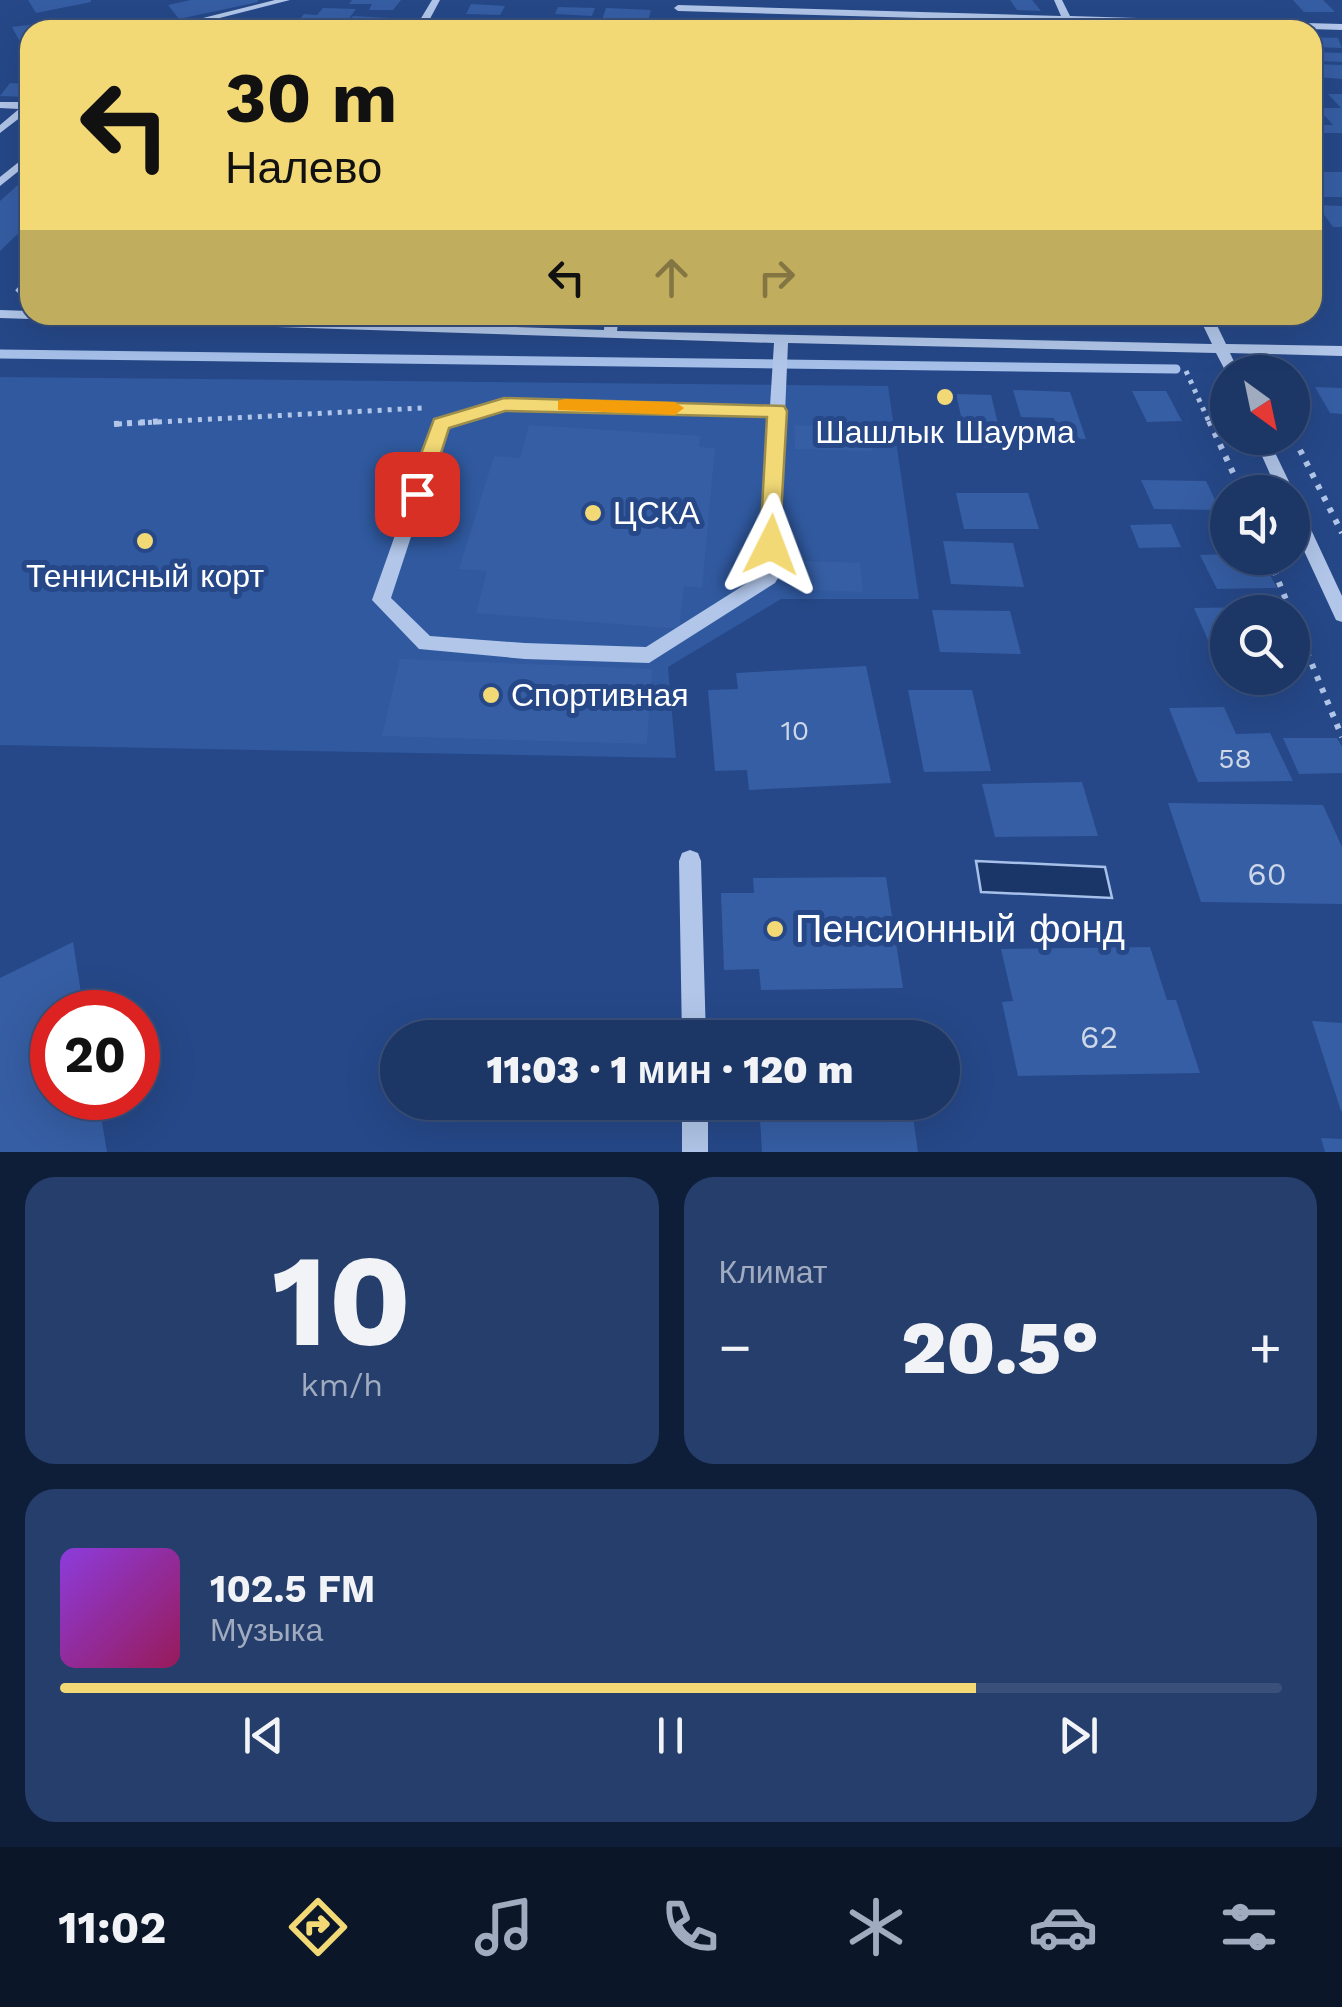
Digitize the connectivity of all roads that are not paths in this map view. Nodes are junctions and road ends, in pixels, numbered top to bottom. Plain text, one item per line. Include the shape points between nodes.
1 (286, 0) edge
2 (678, 7) edge
3 (201, 20) edge
4 (946, 20) edge
5 (20, 113) edge
6 (0, 130) edge
7 (20, 165) edge
8 (0, 183) edge
9 (378, 325) edge
10 (611, 325) edge
11 (1210, 325) edge
12 (610, 336) junction
13 (781, 340) junction
14 (1222, 351) junction
15 (1342, 352) edge
16 (1224, 355) edge
17 (777, 411) junction
18 (1310, 545) edge
19 (1342, 615) edge
20 (690, 861) dead end
21 (694, 1020) edge
22 (695, 1120) edge
23 (696, 1152) edge

1 - 3 street
2 - 4 street
5 - 6 street
7 - 8 street
9 - 12 street
10 - 12 street
11 - 14 street
12 - 13 street
13 - 14 street
13 - 17 street
14 - 15 street
14 - 16 street
17 - 17 street via 769,578 649,655 426,643 382,600 441,424 504,404
18 - 19 street
20 - 21 street
22 - 23 street

